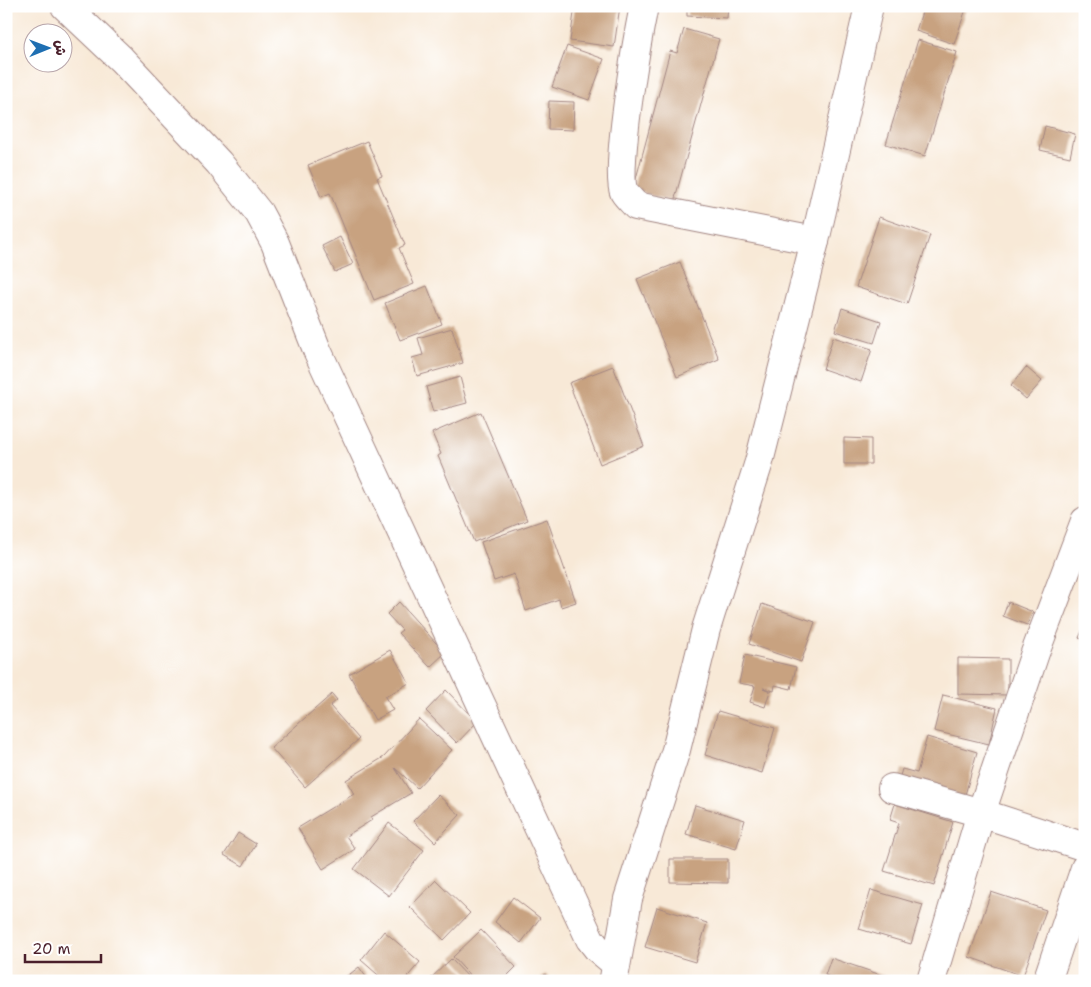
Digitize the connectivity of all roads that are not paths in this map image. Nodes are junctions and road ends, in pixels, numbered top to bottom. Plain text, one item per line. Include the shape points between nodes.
1 (65, 6) edge
2 (644, 6) edge
3 (869, 6) edge
4 (815, 241) junction
5 (1085, 521) edge
6 (892, 788) dead end
7 (981, 813) junction
8 (1085, 847) edge
9 (1085, 868) edge
10 (615, 972) edge
11 (931, 981) edge
12 (1047, 981) edge

1 - 10 street via 219,163 259,213 275,243 329,377 590,939
2 - 4 street via 624,136 624,191 636,206
3 - 4 street
4 - 10 street via 758,462 706,629 676,750 628,899
5 - 7 street via 1035,653
6 - 7 street
7 - 8 street
7 - 11 street
9 - 12 street

